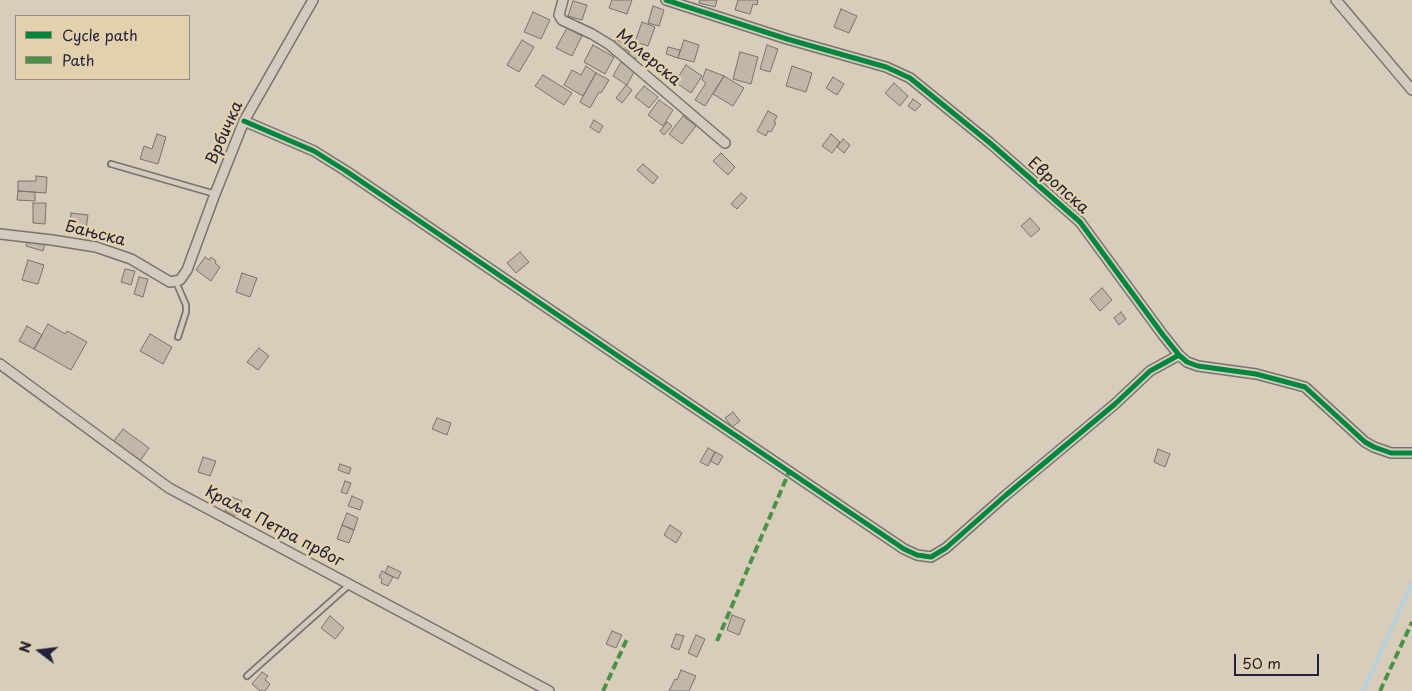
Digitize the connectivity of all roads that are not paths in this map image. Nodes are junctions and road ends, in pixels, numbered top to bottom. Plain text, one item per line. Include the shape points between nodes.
1 (313, 0) edge
2 (563, 0) edge
3 (666, 0) edge
4 (1336, 0) edge
5 (1412, 90) edge
6 (244, 121) junction
7 (725, 142) dead end
8 (111, 164) dead end
9 (215, 194) junction
10 (0, 234) edge
11 (176, 282) junction
12 (178, 337) dead end
13 (1179, 355) junction
14 (0, 364) edge
15 (1412, 453) edge
16 (350, 584) junction
17 (247, 676) dead end
18 (549, 691) edge

1 - 6 street, Врбичка
2 - 7 street, Молерска via 559,14 562,20 605,42
3 - 13 street, Европска via 821,50 886,67 910,78 990,142 1080,222
4 - 5 street
6 - 9 street, Врбичка
6 - 13 street via 314,151 346,171 917,555 931,557 946,548 1150,371
8 - 9 lane
9 - 11 street, Врбичка via 186,274
10 - 11 street, Бањска via 114,252 170,282
11 - 12 lane via 186,305
13 - 15 street, Европска via 1198,366 1256,374 1305,387 1374,448 1390,453
14 - 16 street, Краља Петра првог via 169,488
16 - 17 lane
16 - 18 street, Краља Петра првог

